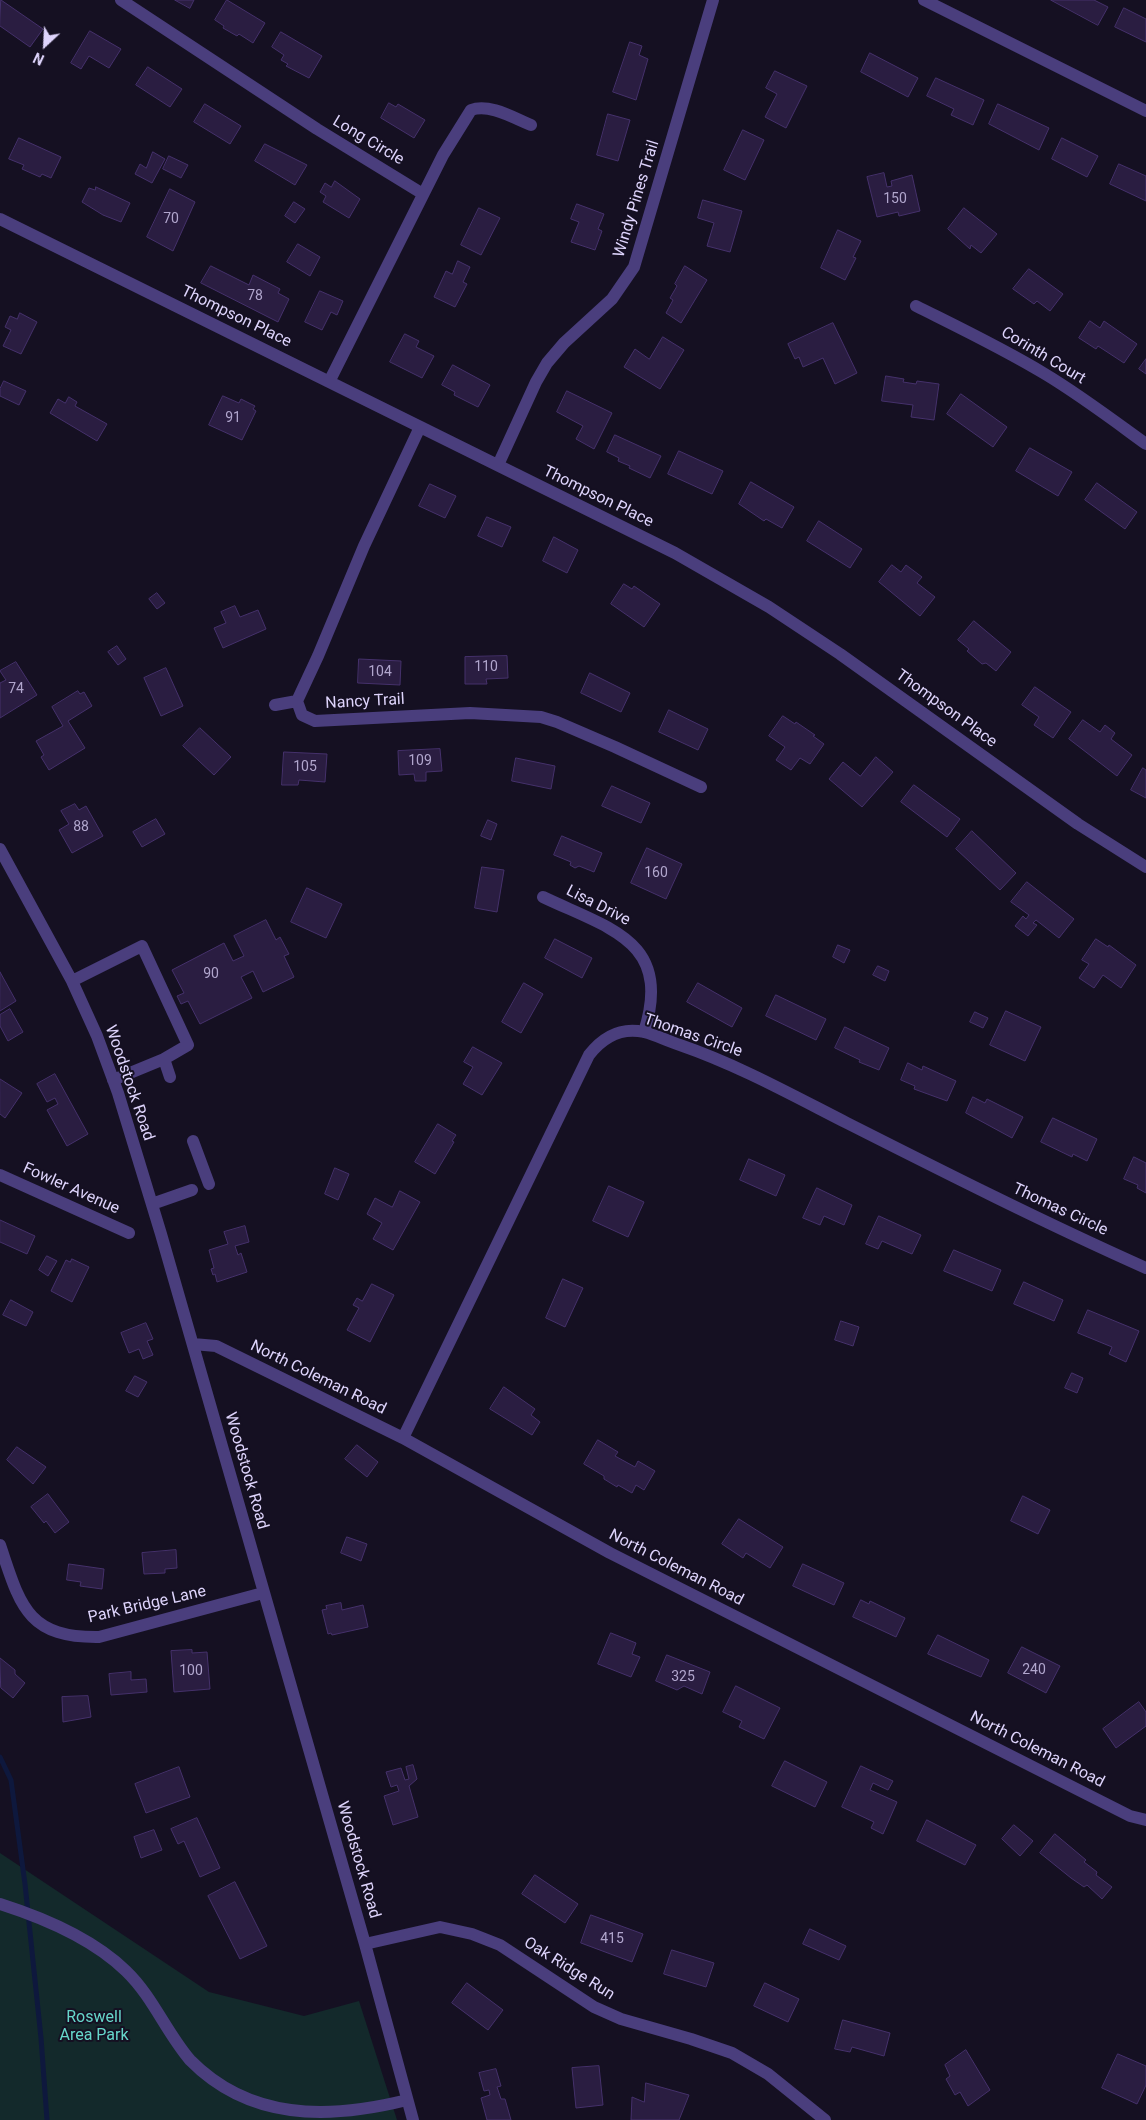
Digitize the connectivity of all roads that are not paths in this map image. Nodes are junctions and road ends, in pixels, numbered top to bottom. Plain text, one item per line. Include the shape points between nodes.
1 (121, 0) edge
2 (713, 0) edge
3 (924, 0) edge
4 (1146, 111) edge
5 (531, 125) dead end
6 (424, 194) junction
7 (0, 219) edge
8 (916, 306) dead end
9 (330, 382) junction
10 (420, 427) junction
11 (1146, 444) edge
12 (498, 465) junction
13 (297, 701) junction
14 (275, 704) dead end
15 (701, 788) dead end
16 (0, 850) edge
17 (1146, 867) edge
18 (543, 897) dead end
19 (72, 981) junction
20 (644, 1032) junction
21 (164, 1058) junction
22 (170, 1076) dead end
23 (113, 1080) junction
24 (193, 1141) dead end
25 (0, 1175) edge
26 (209, 1184) dead end
27 (192, 1190) dead end
28 (152, 1204) junction
29 (129, 1233) dead end
30 (1146, 1268) edge
31 (193, 1344) junction
32 (403, 1438) junction
33 (0, 1545) edge
34 (263, 1593) junction
35 (1146, 1820) edge
36 (0, 1904) edge
37 (365, 1944) junction
38 (406, 2100) junction
39 (413, 2120) edge
40 (825, 2120) edge

1 - 6 street, Long Circle via 317,129
2 - 12 street, Windy Pines Trail via 634,267 612,299 546,364
3 - 4 street
5 - 6 street via 500,112 479,107 471,110
6 - 9 street
7 - 9 street, Thompson Place
8 - 11 street, Corinth Court via 1045,374
9 - 10 street, Thompson Place
10 - 12 street, Thompson Place
10 - 13 street, Nancy Trail
12 - 17 street, Thompson Place via 675,553 770,607 1078,824
13 - 14 street
13 - 15 street, Nancy Trail via 302,715 315,721 470,713 541,717 599,740
16 - 19 street, Woodstock Road
18 - 20 street, Lisa Drive via 615,930 639,951 650,972 653,992
19 - 21 street via 142,946 188,1045
19 - 23 street, Woodstock Road
20 - 30 street, Thomas Circle via 750,1073 982,1192
20 - 32 street, Thomas Circle via 626,1031 611,1035 599,1042 589,1055
21 - 22 street
21 - 23 street
23 - 28 street, Woodstock Road
24 - 26 street
25 - 29 street, Fowler Avenue
27 - 28 street
28 - 31 street, Woodstock Road
31 - 32 street, North Coleman Road via 216,1346
31 - 34 street, Woodstock Road
32 - 35 street, North Coleman Road via 610,1553 1122,1811
33 - 34 street, Park Bridge Lane via 18,1598 30,1615 47,1628 74,1637 99,1637
34 - 37 street, Woodstock Road
36 - 38 street via 38,1917 74,1935 125,1970 147,1994 189,2060 219,2086 250,2104 291,2116 314,2116 377,2108
37 - 38 street, Woodstock Road
37 - 40 street, Oak Ridge Run via 440,1927 472,1934 500,1945 594,2007 621,2019 732,2053 768,2074
38 - 39 street, Woodstock Road

